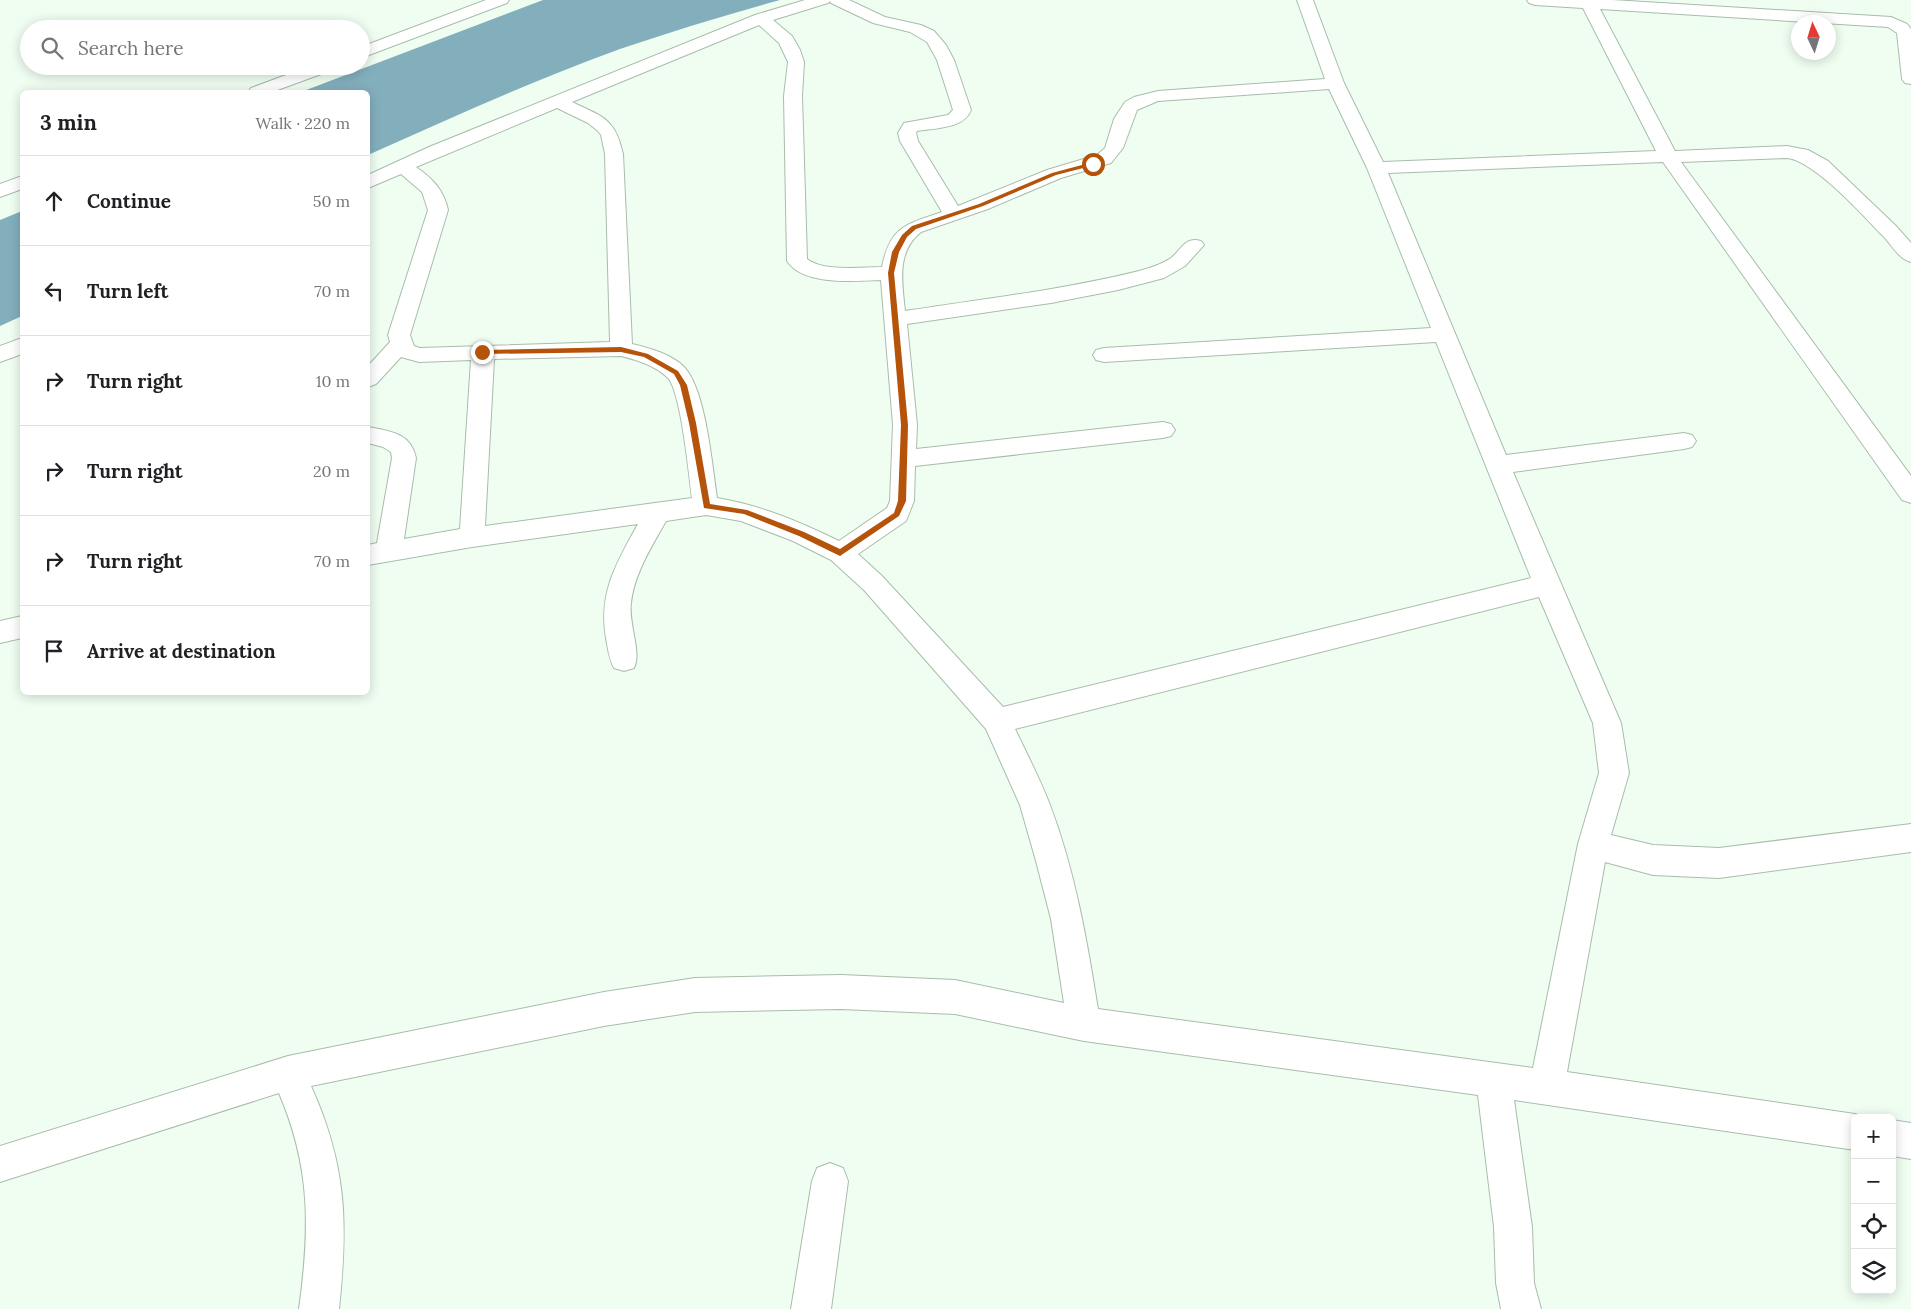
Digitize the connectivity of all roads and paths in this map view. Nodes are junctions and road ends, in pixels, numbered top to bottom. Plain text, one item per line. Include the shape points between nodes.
1 (501, 0) edge
2 (822, 0) edge
3 (837, 0) edge
4 (1305, 0) edge
5 (1535, 0) edge
6 (1808, 0) edge
7 (1588, 2) edge
8 (1817, 15) edge
9 (1791, 17) edge
10 (761, 18) junction
11 (1836, 19) edge
12 (370, 50) edge
13 (302, 75) edge
14 (1911, 79) edge
15 (1335, 83) junction
16 (262, 90) edge
17 (557, 101) junction
18 (1669, 158) junction
19 (402, 166) junction
20 (1376, 168) junction
21 (370, 181) edge
22 (20, 183) edge
23 (0, 191) edge
24 (953, 214) junction
25 (1889, 230) junction
26 (1911, 231) edge
27 (1194, 245) dead end
28 (1911, 256) edge
29 (891, 273) junction
30 (895, 319) junction
31 (1444, 334) junction
32 (401, 343) junction
33 (20, 346) edge
34 (621, 349) junction
35 (482, 352) junction
36 (0, 355) edge
37 (1104, 355) dead end
38 (370, 377) edge
39 (1163, 430) dead end
40 (370, 435) edge
41 (1684, 441) dead end
42 (904, 459) junction
43 (1498, 465) junction
44 (1911, 494) edge
45 (706, 506) junction
46 (657, 513) junction
47 (472, 537) junction
48 (378, 553) edge
49 (840, 553) junction
50 (1547, 585) junction
51 (20, 627) edge
52 (0, 632) edge
53 (624, 660) dead end
54 (997, 721) junction
55 (1911, 838) edge
56 (1592, 844) junction
57 (1084, 1024) junction
58 (288, 1073) junction
59 (1494, 1080) junction
60 (1547, 1087) junction
61 (1851, 1131) edge
62 (1896, 1138) edge
63 (1911, 1140) edge
64 (0, 1164) edge
65 (830, 1182) dead end
66 (319, 1309) edge
67 (810, 1309) edge
68 (1522, 1309) edge

1 - 12 street
2 - 10 street
3 - 24 street via 895,26 923,31 940,48 962,110 953,119 910,127 907,133
4 - 15 street
5 - 7 street
6 - 8 street
7 - 9 street
7 - 18 street
10 - 17 street
10 - 29 street via 786,40 796,62 793,96 797,261 807,270 821,273
11 - 14 street via 1879,20 1901,27 1905,32
13 - 16 street
15 - 20 street
15 - 24 street via 1148,99 1132,106 1123,120 1112,154 1104,159 1054,174
17 - 19 street
17 - 34 street via 594,119 610,135 614,154
18 - 20 street
18 - 25 street via 1801,154 1821,165
18 - 44 street
19 - 21 street
19 - 32 street via 427,184 436,195 438,210 399,335
20 - 31 street
22 - 23 street
24 - 29 street via 914,228 904,236
25 - 26 street
25 - 28 street
27 - 30 street via 1178,262 1157,273 1118,284
29 - 30 street
30 - 42 street via 905,425
31 - 37 street
31 - 43 street
32 - 35 street via 406,351 418,356
32 - 38 street
33 - 36 street
34 - 35 street
34 - 45 street via 659,361 676,372 684,385
35 - 47 street
39 - 42 street
40 - 48 street via 402,448 404,458
41 - 43 street
42 - 49 street via 902,501 897,514
43 - 50 street
45 - 46 street
45 - 49 street via 744,512 802,534
46 - 47 street
46 - 53 street via 618,598 617,619
47 - 48 street
49 - 54 street via 873,583
50 - 54 street
50 - 56 street via 1607,723 1611,745 1614,773
51 - 52 street
54 - 57 street via 1035,805 1052,861 1067,919
55 - 56 street via 1720,863 1653,860
56 - 60 street
57 - 58 street via 955,997 841,992 695,995 604,1009
57 - 59 street
58 - 64 street
58 - 66 street via 315,1140 323,1178 325,1224
59 - 60 street
59 - 68 street via 1513,1226 1515,1283
60 - 61 street
62 - 63 street
65 - 67 street

